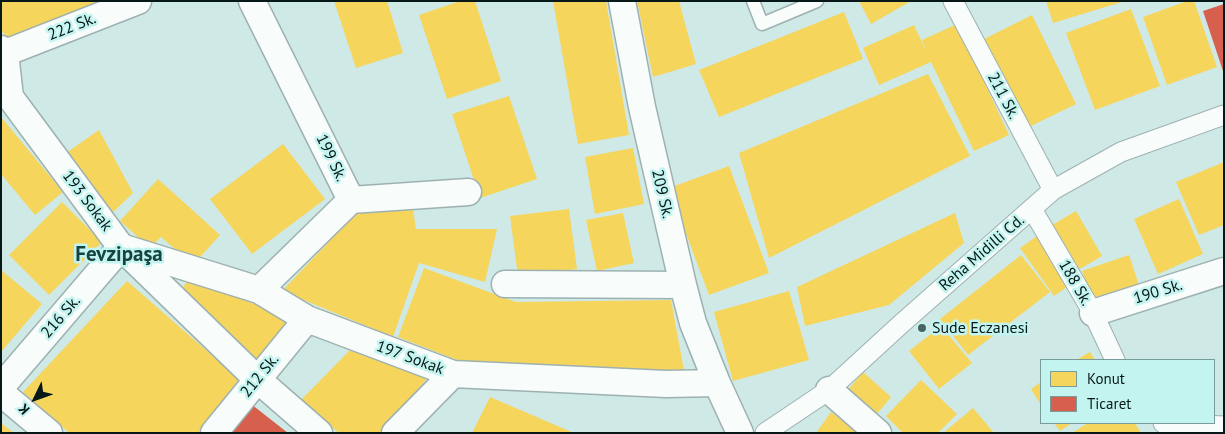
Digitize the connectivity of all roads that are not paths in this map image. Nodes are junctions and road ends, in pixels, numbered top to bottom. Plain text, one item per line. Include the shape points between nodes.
1 (138, 1) edge
2 (252, 1) edge
3 (622, 1) edge
4 (753, 1) edge
5 (817, 1) edge
6 (953, 1) edge
7 (3, 51) edge
8 (1224, 115) edge
9 (1053, 190) junction
10 (468, 192) dead end
11 (351, 200) junction
12 (1032, 209) junction
13 (121, 246) junction
14 (1224, 271) edge
15 (505, 284) dead end
16 (683, 285) junction
17 (260, 290) junction
18 (1093, 313) junction
19 (307, 319) junction
20 (1115, 359) edge
21 (453, 374) junction
22 (257, 379) junction
23 (717, 383) junction
24 (1, 387) edge
25 (829, 390) junction
26 (1, 393) edge
27 (1183, 424) edge
28 (1224, 426) edge
29 (49, 433) edge
30 (214, 433) edge
31 (319, 433) edge
32 (395, 433) edge
33 (740, 433) edge
34 (765, 433) edge
35 (878, 433) edge

1 - 7 street, 222 Sk.
2 - 11 street, 199 Sk.
3 - 16 street, 209 Sk. via 642,107
4 - 5 lane via 762,24
6 - 9 street, 211 Sk.
7 - 13 street, 193 Sokak via 10,97
8 - 9 street, Reha Midilli Cd. via 1121,152
9 - 12 street, Reha Midilli Cd.
10 - 11 street
11 - 17 street, 199 Sk.
12 - 18 street, 188 Sk.
12 - 25 street, Reha Midilli Cd.
13 - 17 street, 197 Sokak
13 - 22 street, 193 Sokak
13 - 24 street, 216 Sk.
14 - 18 street, 190 Sk.
15 - 16 street
16 - 23 street, 209 Sk. via 693,323
17 - 19 street, 197 Sokak
18 - 20 street, 188 Sk.
19 - 21 street, 197 Sokak
19 - 22 street, 212 Sk.
21 - 23 street, 197 Sokak via 666,384
21 - 32 street
22 - 30 street, 212 Sk.
22 - 31 street, 193 Sokak
23 - 33 street, 209 Sk.
25 - 34 street, Reha Midilli Cd.
25 - 35 street
26 - 29 street
27 - 28 street

